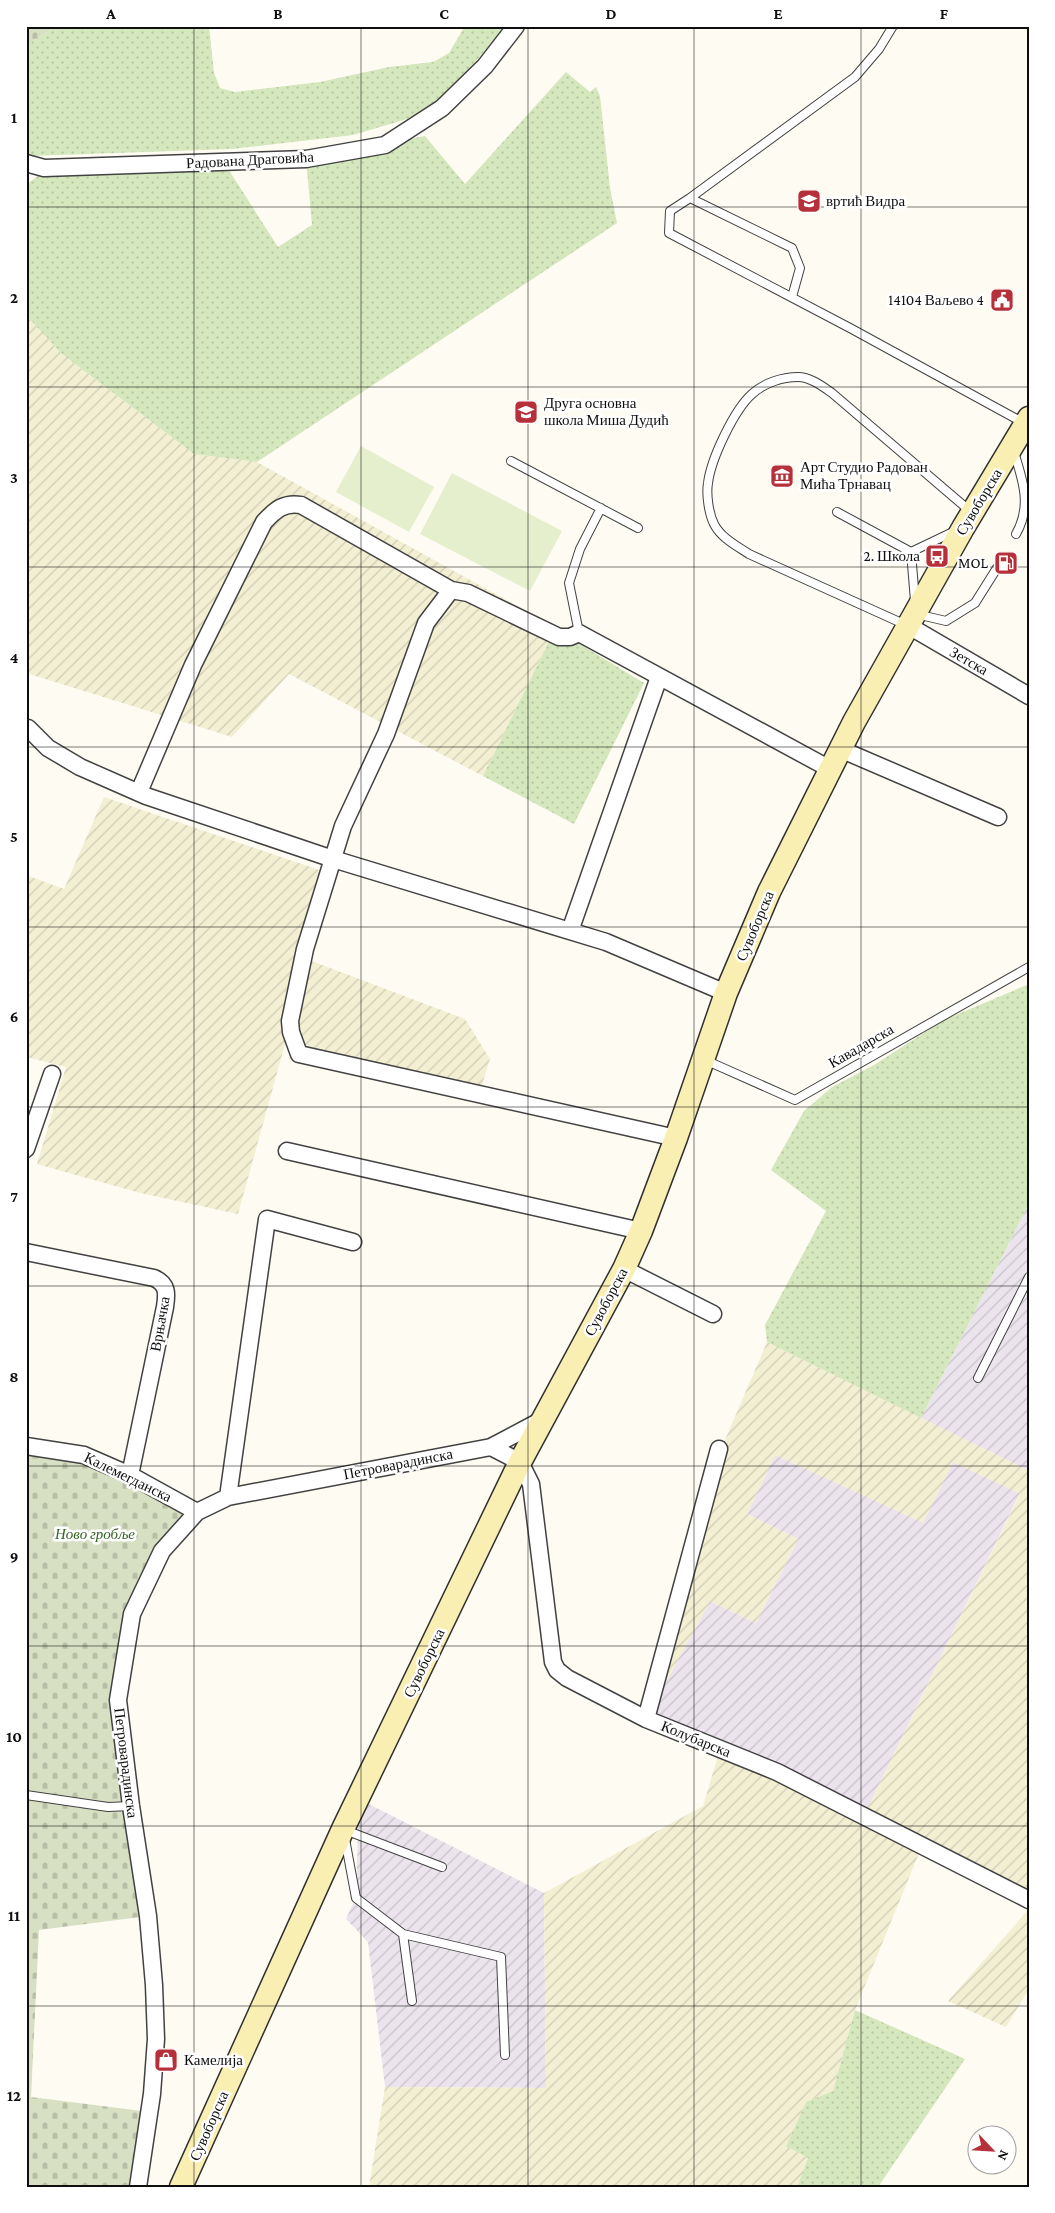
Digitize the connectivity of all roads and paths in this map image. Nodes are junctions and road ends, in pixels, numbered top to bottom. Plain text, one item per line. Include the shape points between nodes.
1 (516, 26) edge
2 (893, 26) edge
3 (26, 163) edge
4 (690, 198) junction
5 (792, 297) junction
6 (1028, 424) edge
7 (1012, 446) junction
8 (511, 461) dead end
9 (601, 508) junction
10 (837, 512) dead end
11 (967, 520) junction
12 (638, 528) dead end
13 (1016, 534) dead end
14 (911, 552) junction
15 (996, 568) dead end
16 (451, 590) junction
17 (912, 620) junction
18 (579, 633) junction
19 (659, 677) junction
20 (1029, 696) edge
21 (28, 728) dead end
22 (840, 749) junction
23 (830, 769) junction
24 (139, 792) junction
25 (998, 817) dead end
26 (333, 859) junction
27 (570, 930) junction
28 (1029, 967) edge
29 (726, 993) junction
30 (703, 1059) junction
31 (52, 1074) dead end
32 (676, 1138) junction
33 (26, 1148) edge
34 (287, 1151) dead end
35 (641, 1231) junction
36 (353, 1242) dead end
37 (26, 1252) edge
38 (624, 1268) junction
39 (1029, 1277) edge
40 (713, 1314) dead end
41 (978, 1378) dead end
42 (544, 1418) junction
43 (26, 1446) edge
44 (491, 1447) junction
45 (719, 1449) dead end
46 (520, 1462) junction
47 (130, 1475) junction
48 (228, 1497) junction
49 (197, 1512) junction
50 (646, 1719) junction
51 (26, 1795) edge
52 (131, 1806) junction
53 (343, 1829) junction
54 (442, 1867) dead end
55 (1029, 1900) edge
56 (403, 1934) junction
57 (412, 2001) dead end
58 (505, 2055) dead end
59 (138, 2187) edge
60 (181, 2187) edge

1 - 3 street, Радована Драговића via 485,66 442,108 385,145 306,159 44,168
2 - 4 lane via 879,49 855,77
4 - 5 lane via 792,248 800,268
4 - 5 lane via 670,211 669,233
5 - 6 lane
6 - 7 main road, Сувоборска
7 - 11 main road, Сувоборска
7 - 13 lane via 1026,491 1022,525
8 - 9 lane
9 - 12 lane
9 - 18 lane via 580,549 569,583
10 - 14 lane
11 - 14 lane
11 - 17 main road, Сувоборска
11 - 17 lane via 832,393 815,381 800,376 767,384 751,394 732,422 708,482 714,524 727,539 780,569
14 - 17 lane
15 - 17 lane via 975,603 946,620
16 - 18 street via 468,593 559,637
16 - 24 street via 301,505 292,504 273,512 264,522 193,665
16 - 26 street via 426,623 386,734 343,826
17 - 20 street, Зетска
17 - 22 main road, Сувоборска
18 - 19 street
19 - 23 street
19 - 27 street
21 - 24 street via 48,748 80,767
22 - 23 main road, Сувоборска
22 - 25 street
23 - 29 main road, Сувоборска via 769,892
24 - 26 street
26 - 27 street
26 - 32 street via 305,949 290,1021 299,1054
27 - 29 street
28 - 30 lane, Кавадарска via 794,1100
29 - 30 main road, Сувоборска
30 - 32 main road, Сувоборска
31 - 33 street
32 - 35 main road, Сувоборска
34 - 35 street
35 - 38 main road, Сувоборска
36 - 48 street via 267,1219
37 - 47 street, Врњачка via 154,1278 165,1286 165,1307
38 - 40 street
38 - 42 main road, Сувоборска
39 - 41 lane
42 - 44 street, Петроварадинска
42 - 46 main road, Сувоборска
43 - 47 street, Калемегданска via 84,1455
44 - 46 street
44 - 48 street, Петроварадинска
45 - 50 street
46 - 50 street, Колубарска via 532,1484 553,1662 567,1678
46 - 53 main road, Сувоборска
47 - 49 street, Калемегданска
48 - 49 street, Петроварадинска
49 - 52 street, Петроварадинска via 162,1551 132,1614 118,1700
50 - 55 street, Колубарска via 777,1772
51 - 52 lane via 108,1807
52 - 59 street, Петроварадинска via 150,1934 156,2039 152,2094
53 - 54 lane
53 - 56 lane via 356,1898
53 - 60 main road, Сувоборска
56 - 57 lane
56 - 58 lane via 502,1957

